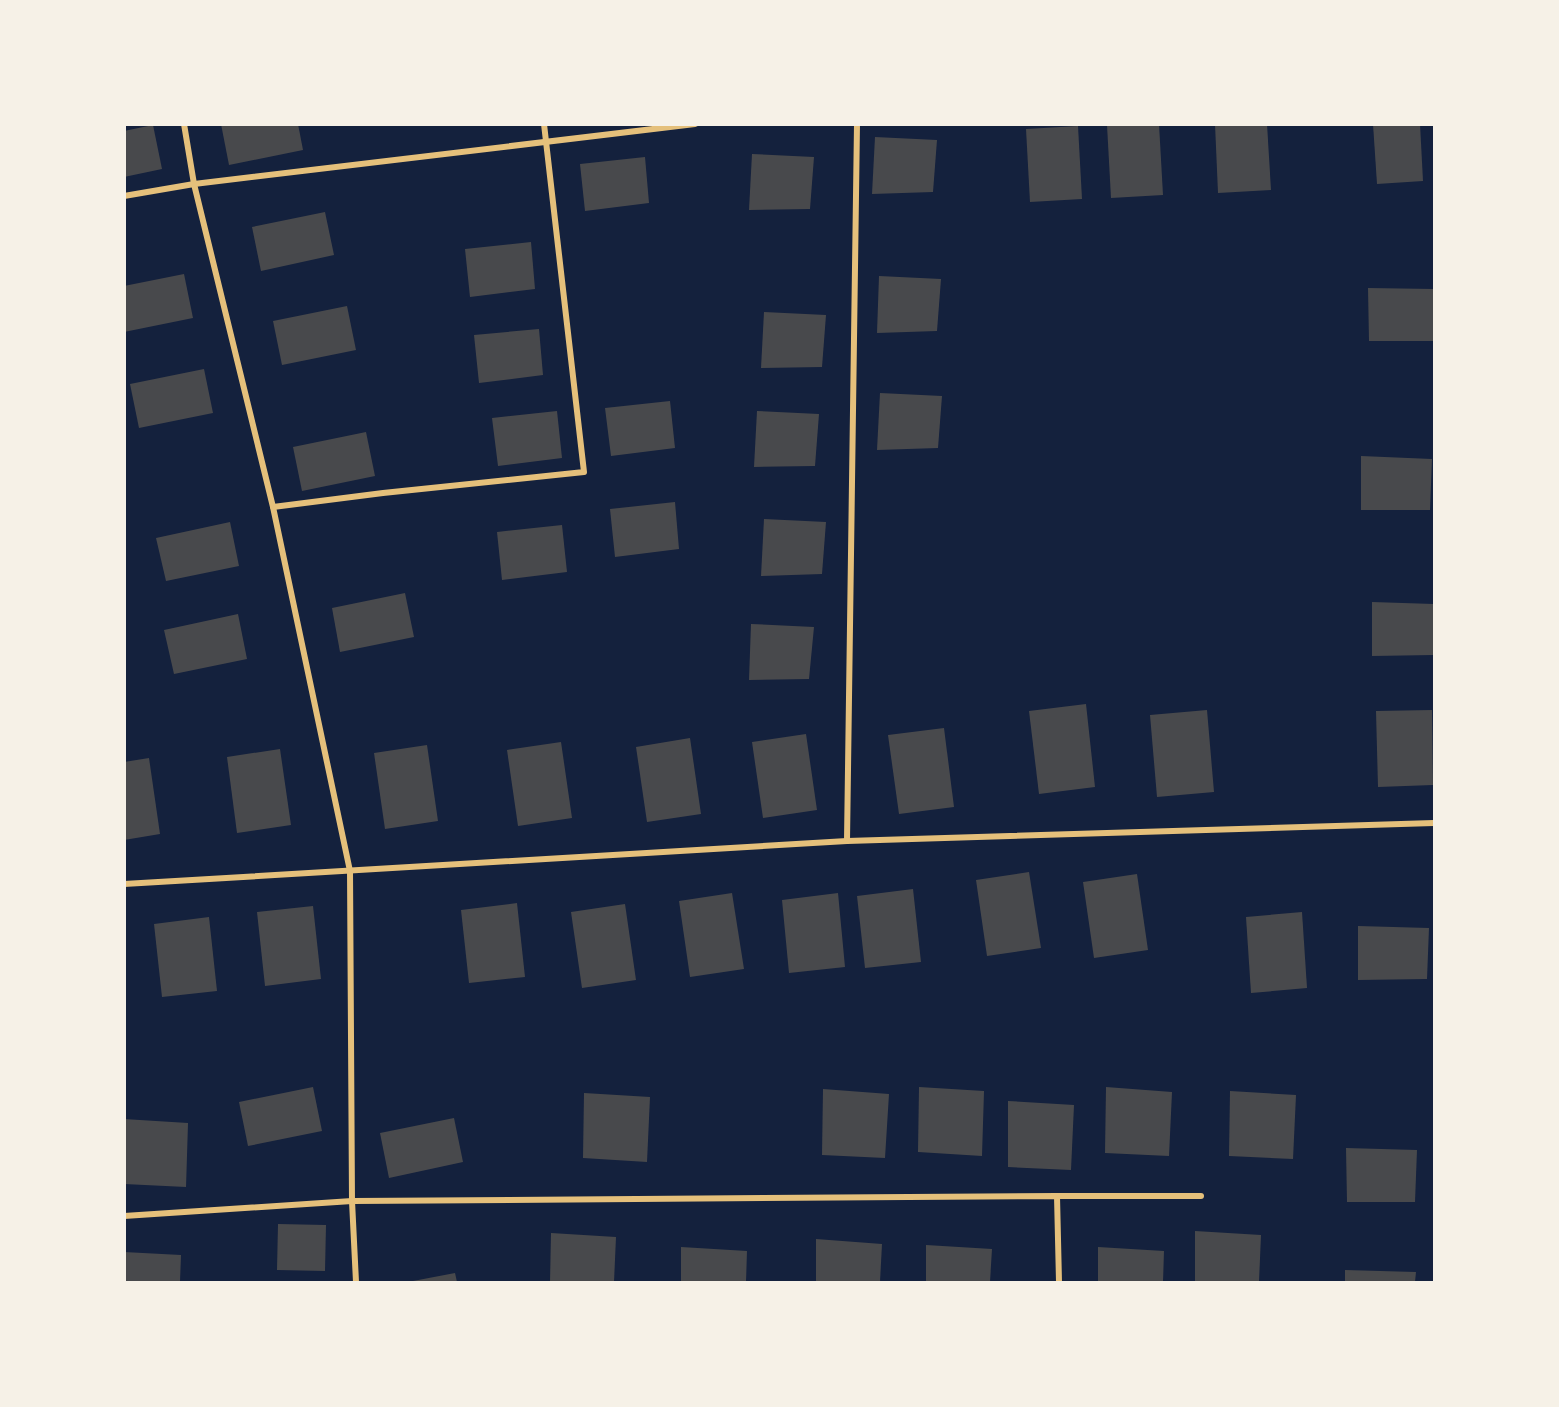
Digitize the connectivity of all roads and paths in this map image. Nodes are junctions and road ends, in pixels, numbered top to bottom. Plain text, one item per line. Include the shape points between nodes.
1 (184, 124) edge
2 (544, 124) edge
3 (695, 124) edge
4 (857, 124) edge
5 (545, 143) junction
6 (194, 183) junction
7 (124, 196) edge
8 (273, 507) junction
9 (1434, 823) edge
10 (848, 841) junction
11 (350, 871) junction
12 (124, 884) edge
13 (1057, 1196) junction
14 (1201, 1196) dead end
15 (352, 1201) junction
16 (124, 1216) edge
17 (356, 1282) edge
18 (1059, 1282) edge

1 - 6 street
2 - 5 street
3 - 5 street
4 - 10 street
5 - 6 street
5 - 8 street via 584,472
6 - 7 street
6 - 8 street
8 - 11 street
9 - 10 street
10 - 11 street
11 - 12 street
11 - 15 street
13 - 14 street
13 - 15 street
13 - 18 street
15 - 16 street
15 - 17 street

